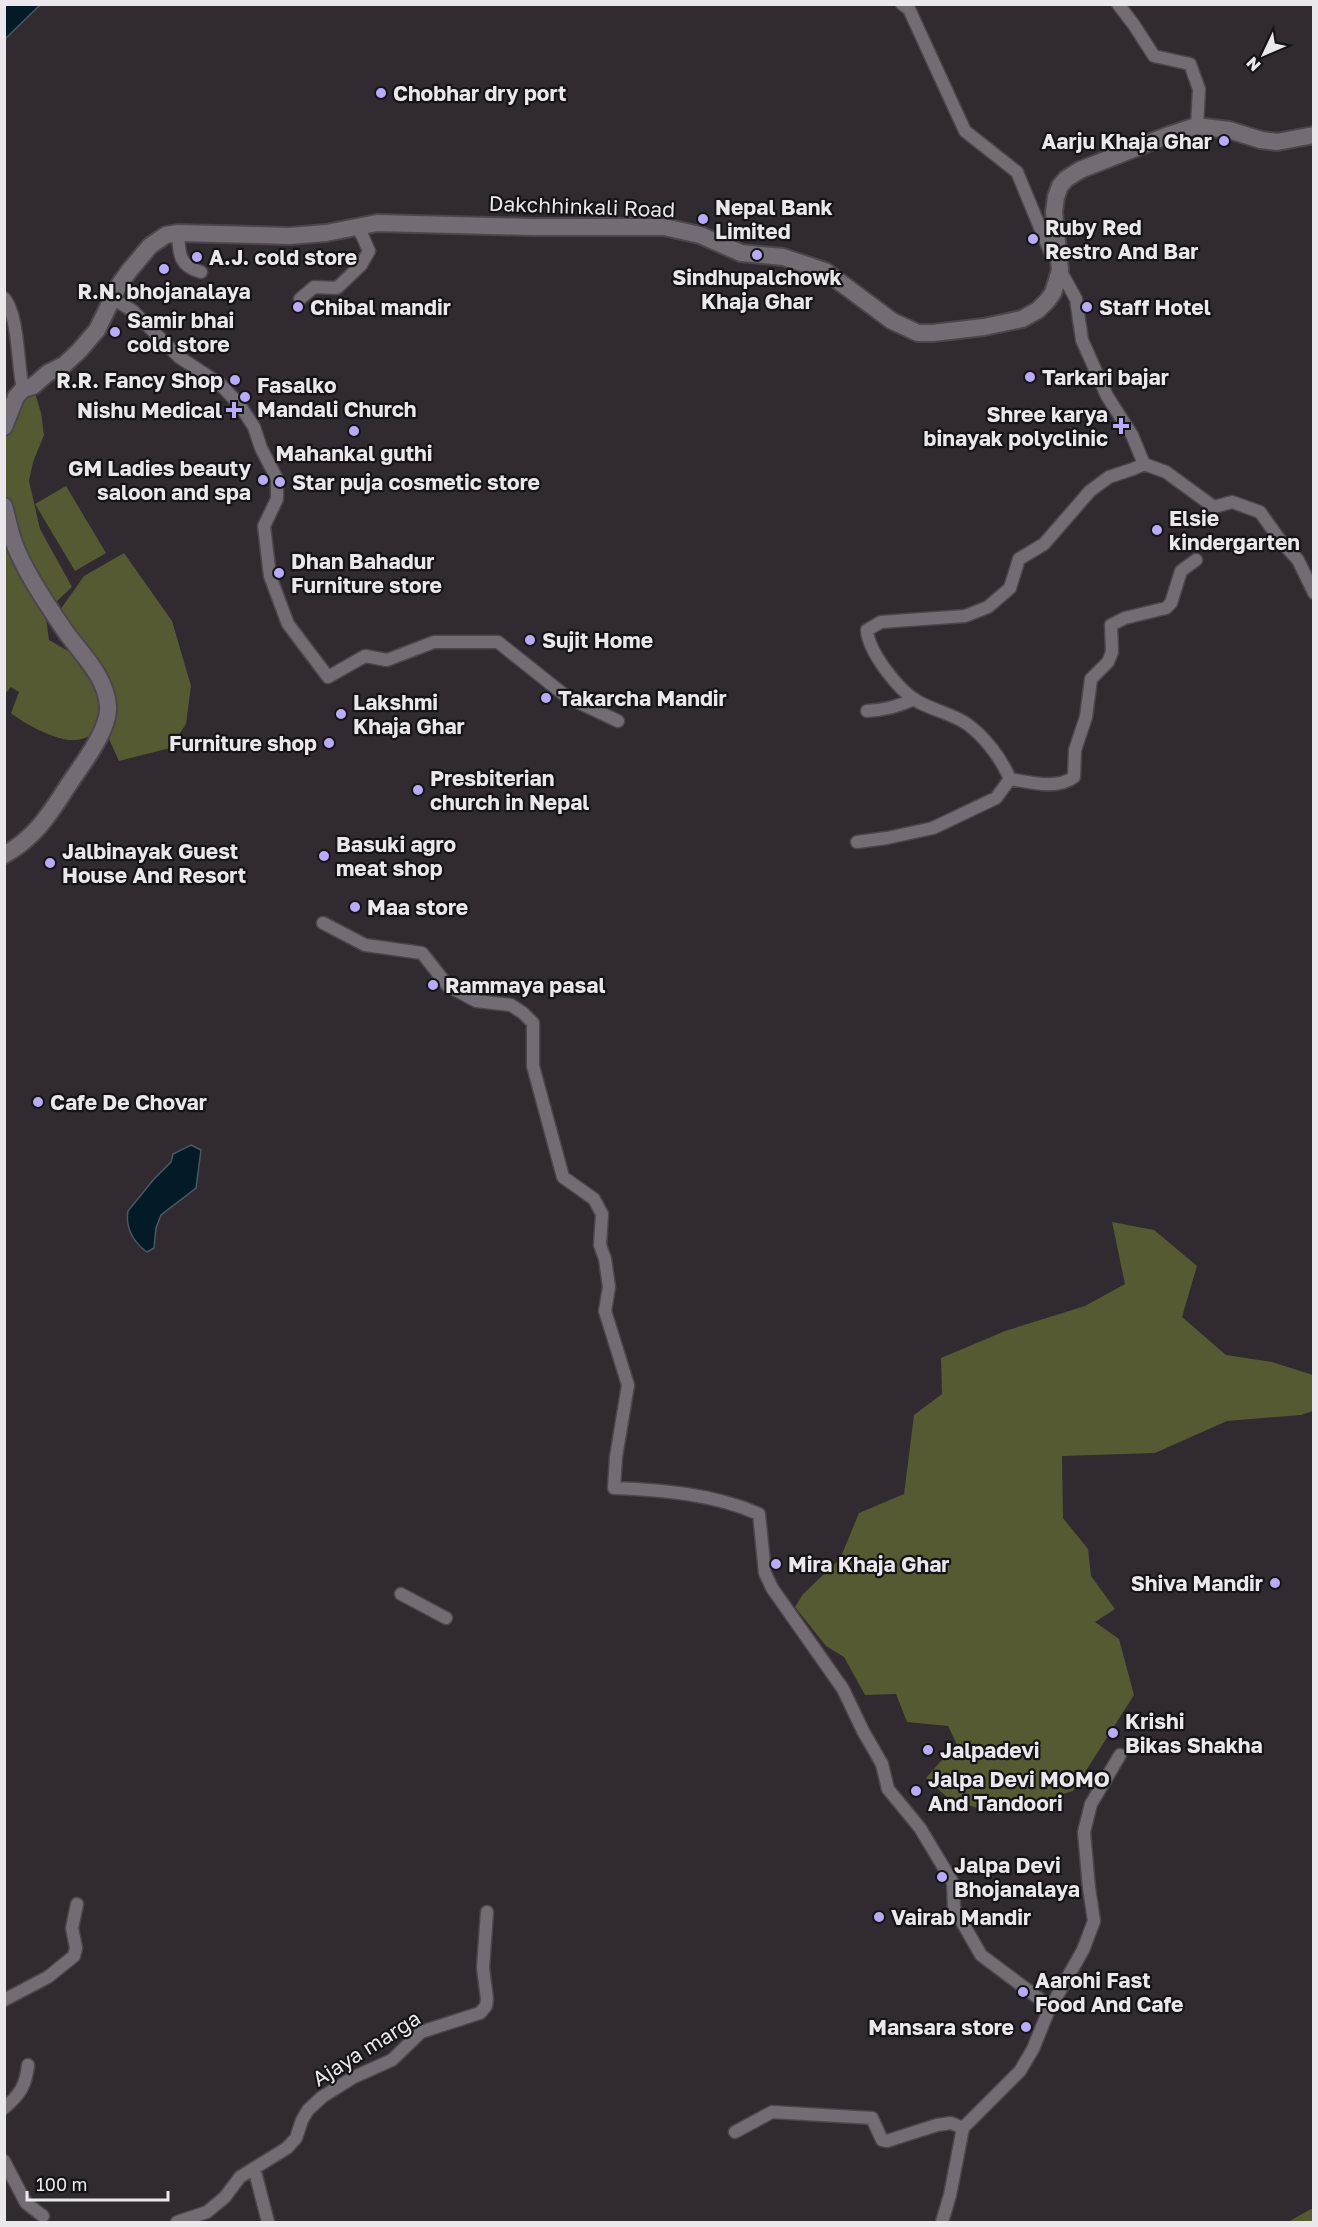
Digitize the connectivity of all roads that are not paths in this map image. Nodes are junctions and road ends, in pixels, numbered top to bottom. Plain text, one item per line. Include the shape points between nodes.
1 (902, 4) edge
2 (1118, 4) edge
3 (1197, 127) junction
4 (1314, 135) edge
5 (356, 227) junction
6 (178, 233) junction
7 (1059, 263) junction
8 (201, 272) dead end
9 (4, 298) edge
10 (112, 298) junction
11 (300, 299) dead end
12 (23, 389) junction
13 (4, 427) edge
14 (1144, 464) junction
15 (4, 506) edge
16 (1197, 560) dead end
17 (1314, 593) edge
18 (914, 699) junction
19 (867, 711) dead end
20 (618, 721) dead end
21 (1010, 779) junction
22 (858, 842) dead end
23 (4, 855) edge
24 (323, 923) dead end
25 (401, 1594) dead end
26 (446, 1618) dead end
27 (1120, 1755) dead end
28 (77, 1904) dead end
29 (487, 1912) dead end
30 (4, 2000) edge
31 (1048, 2012) junction
32 (28, 2065) dead end
33 (4, 2109) edge
34 (963, 2128) junction
35 (735, 2132) dead end
36 (4, 2161) edge
37 (254, 2168) junction
38 (43, 2216) dead end
39 (177, 2223) edge
40 (268, 2223) edge
41 (942, 2223) edge

1 - 7 street via 909,9 965,131 1017,172 1051,254
2 - 3 street via 1154,56 1190,64 1199,89
3 - 4 main road, Dakchhinkali Road via 1277,142
3 - 7 main road, Dakchhinkali Road via 1135,148 1066,179 1060,186 1054,212
5 - 6 main road, Dakchhinkali Road via 290,236
5 - 7 main road, Dakchhinkali Road via 664,227 700,235 741,253 783,257 825,271 892,321 918,333 1022,319 1038,310 1053,293
5 - 11 street via 369,251 365,261 337,288 314,287
6 - 8 street via 183,262
6 - 10 main road via 166,235 150,246
7 - 14 street via 1076,299 1082,340
9 - 12 street via 13,312
10 - 12 main road via 97,330 79,351 33,386
10 - 20 street via 133,311 179,357 220,384 254,428 277,479 277,499 264,526 270,576 288,624 328,677 365,656 387,660 434,642 498,642 567,697
12 - 13 main road
14 - 17 street via 1166,472 1214,507 1232,502 1260,512 1298,560
14 - 18 street via 1109,477 1090,491 1044,544 1019,560 1010,588 988,607 965,616 881,622 867,630 875,655
15 - 23 main road via 12,538 34,582 102,682 109,706 98,739 40,827 21,846
16 - 21 street via 1181,572 1166,608 1111,625 1112,652 1091,679 1086,717 1075,750 1074,777 1057,784
18 - 19 street via 885,710
18 - 21 street via 967,724 991,747
21 - 22 street via 996,798 944,824
24 - 31 street via 365,945 422,953 448,986 476,1001 511,1005 533,1023 533,1066 563,1177 594,1199 602,1214 600,1245 609,1287 605,1311 628,1385 614,1488 734,1503 759,1514 765,1573 772,1588 843,1689 882,1764 888,1789 920,1828 953,1883 954,1908 960,1919 981,1955 1041,2000
25 - 26 street
27 - 31 street via 1091,1804 1084,1832 1094,1921 1083,1950
28 - 30 street via 72,1928 74,1956 54,1973
29 - 37 street, Ajaya marga via 483,1968 487,1999 480,2013 421,2032 392,2060 322,2097 308,2110 296,2138 287,2148
31 - 34 street via 1020,2071
32 - 33 street via 22,2091
34 - 35 street via 951,2123 937,2125 887,2141 882,2140 872,2118 772,2112
34 - 41 street
36 - 38 street via 26,2203
37 - 39 street, Ajaya marga via 240,2177 217,2205
37 - 40 street

